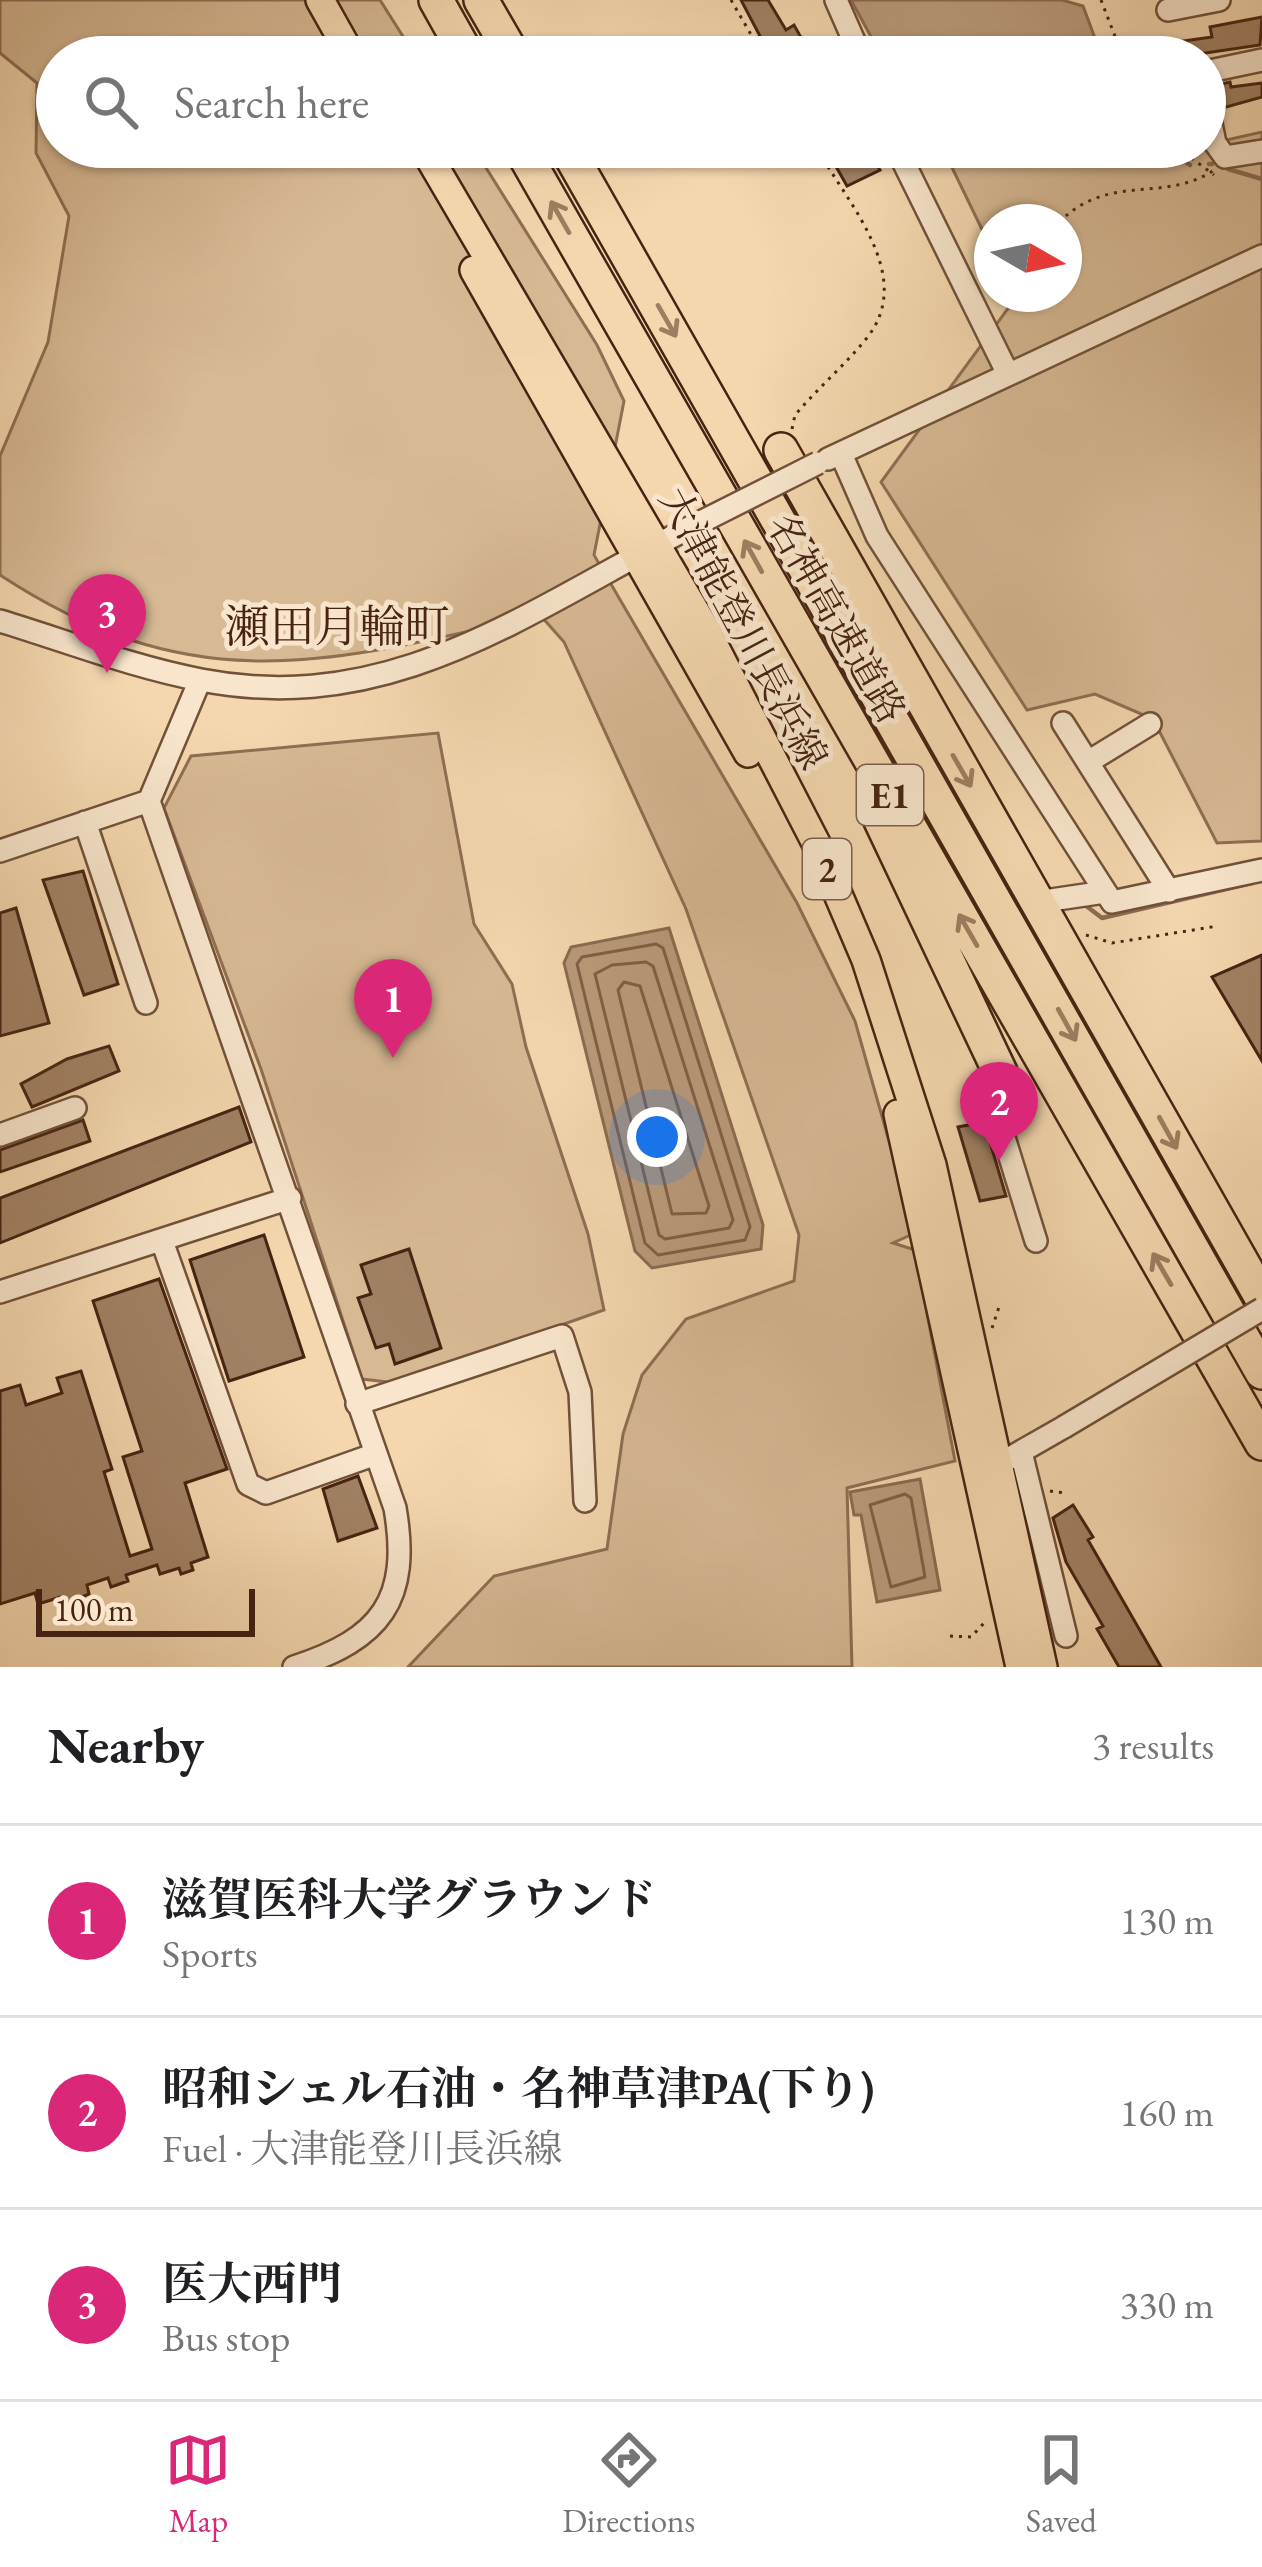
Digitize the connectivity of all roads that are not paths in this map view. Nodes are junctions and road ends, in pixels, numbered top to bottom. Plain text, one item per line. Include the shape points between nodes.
1 (320, 0) edge
2 (340, 0) edge
3 (436, 0) edge
4 (481, 0) edge
5 (836, 0) edge
6 (1204, 1) edge
7 (1168, 10) dead end
8 (340, 36) edge
9 (360, 36) edge
10 (456, 36) edge
11 (502, 36) edge
12 (852, 36) edge
13 (1262, 60) edge
14 (1226, 68) edge
15 (1262, 151) edge
16 (1226, 164) edge
17 (417, 168) edge
18 (435, 168) edge
19 (532, 168) edge
20 (578, 168) edge
21 (906, 168) edge
22 (1262, 256) edge
23 (1007, 372) junction
24 (781, 450) dead end
25 (841, 454) junction
26 (647, 550) junction
27 (777, 598) junction
28 (0, 621) edge
29 (200, 680) junction
30 (1063, 723) dead end
31 (1150, 724) dead end
32 (1088, 762) junction
33 (149, 801) junction
34 (86, 822) junction
35 (0, 851) edge
36 (1262, 870) edge
37 (1168, 891) junction
38 (1106, 892) junction
39 (1051, 900) dead end
40 (146, 1004) dead end
41 (1000, 1072) joint
42 (75, 1108) dead end
43 (0, 1135) edge
44 (290, 1198) junction
45 (162, 1241) junction
46 (1036, 1241) dead end
47 (0, 1292) edge
48 (1262, 1298) edge
49 (1262, 1310) edge
50 (1262, 1372) edge
51 (357, 1405) junction
52 (1262, 1443) edge
53 (373, 1455) junction
54 (1000, 1462) junction
55 (585, 1501) dead end
56 (1066, 1636) dead end
57 (294, 1667) edge
58 (1020, 1667) edge
59 (1043, 1667) edge

1 - 8 main road
2 - 9 main road
3 - 10 highway
4 - 11 highway
5 - 12 street
6 - 7 street
13 - 14 street
15 - 16 street
17 - 26 main road, 大津能登川長浜線 / 2
18 - 26 main road, 大津能登川長浜線 / 2
27 -> 19 highway, 名神高速道路 / E1
20 -> 50 highway, 名神高速道路 / E1
21 - 23 street
22 - 23 street
23 - 25 street
24 -> 48 highway
25 - 26 street, bridge
25 - 38 street via 877,536
26 - 29 street via 525,620 424,664 328,687
26 - 54 main road, 大津能登川長浜線 / 2 via 705,628 817,845 866,960 932,1165
27 - 41 highway
52 -> 27 highway, 名神高速道路 / E1
28 - 29 street
29 - 33 street
30 - 32 street
31 - 32 street
32 - 37 street
33 - 34 street
33 - 44 street
34 - 35 street
34 - 40 street
36 - 37 street
37 - 38 street via 1112,902
38 - 39 street
41 - 46 street via 992,1102
42 - 43 street
44 - 45 street
44 - 51 street
45 - 47 street
45 - 53 street via 248,1484 266,1493
49 - 54 street, bridge
51 - 53 street
51 - 55 street via 562,1336 580,1392
53 - 57 street via 394,1508 398,1582 372,1630
54 - 56 street
54 - 58 main road, 大津能登川長浜線 / 2
54 - 59 main road, 大津能登川長浜線 / 2

